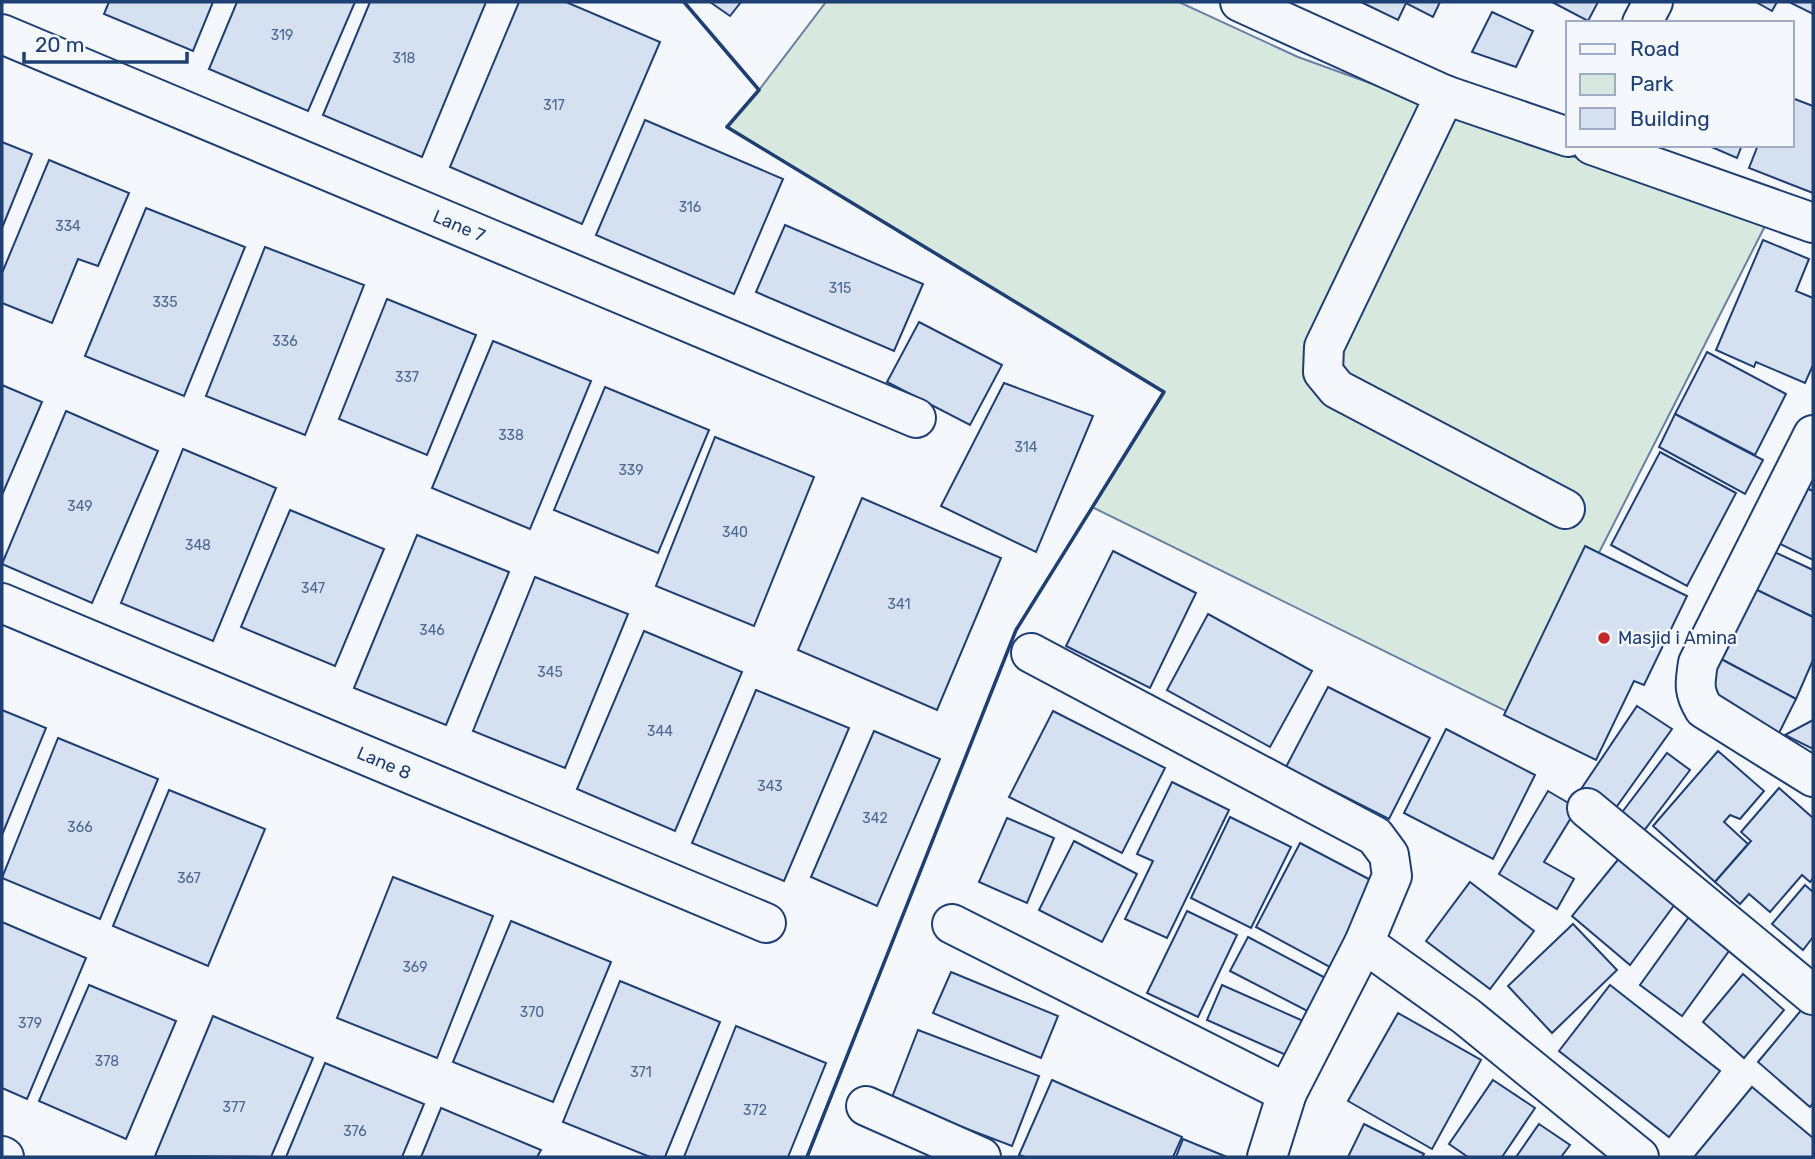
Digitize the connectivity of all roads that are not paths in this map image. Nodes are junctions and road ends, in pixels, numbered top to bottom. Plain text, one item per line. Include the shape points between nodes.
1 (1240, 2) edge
2 (1653, 2) edge
3 (1643, 21) edge
4 (2, 34) edge
5 (1445, 95) junction
6 (1566, 136) edge
7 (1598, 147) edge
8 (1813, 223) edge
9 (916, 418) dead end
10 (1813, 435) edge
11 (1565, 509) dead end
12 (2, 603) edge
13 (1031, 653) dead end
14 (1813, 777) edge
15 (1587, 808) dead end
16 (766, 923) dead end
17 (952, 924) dead end
18 (1364, 943) junction
19 (1813, 995) edge
20 (1287, 1093) junction
21 (866, 1106) dead end
22 (981, 1157) edge
23 (1267, 1157) edge
24 (1639, 1157) edge

1 - 5 street
2 - 3 street
4 - 9 street, Lane 7
5 - 6 street
5 - 11 street via 1324,347 1323,372 1337,389
7 - 8 street
10 - 14 street via 1698,663 1695,685 1703,709
12 - 16 street, Lane 8
13 - 18 street via 1376,836 1390,855 1392,876
15 - 19 street
17 - 20 street
18 - 20 street
18 - 24 street via 1466,1016
20 - 23 street
21 - 22 street

